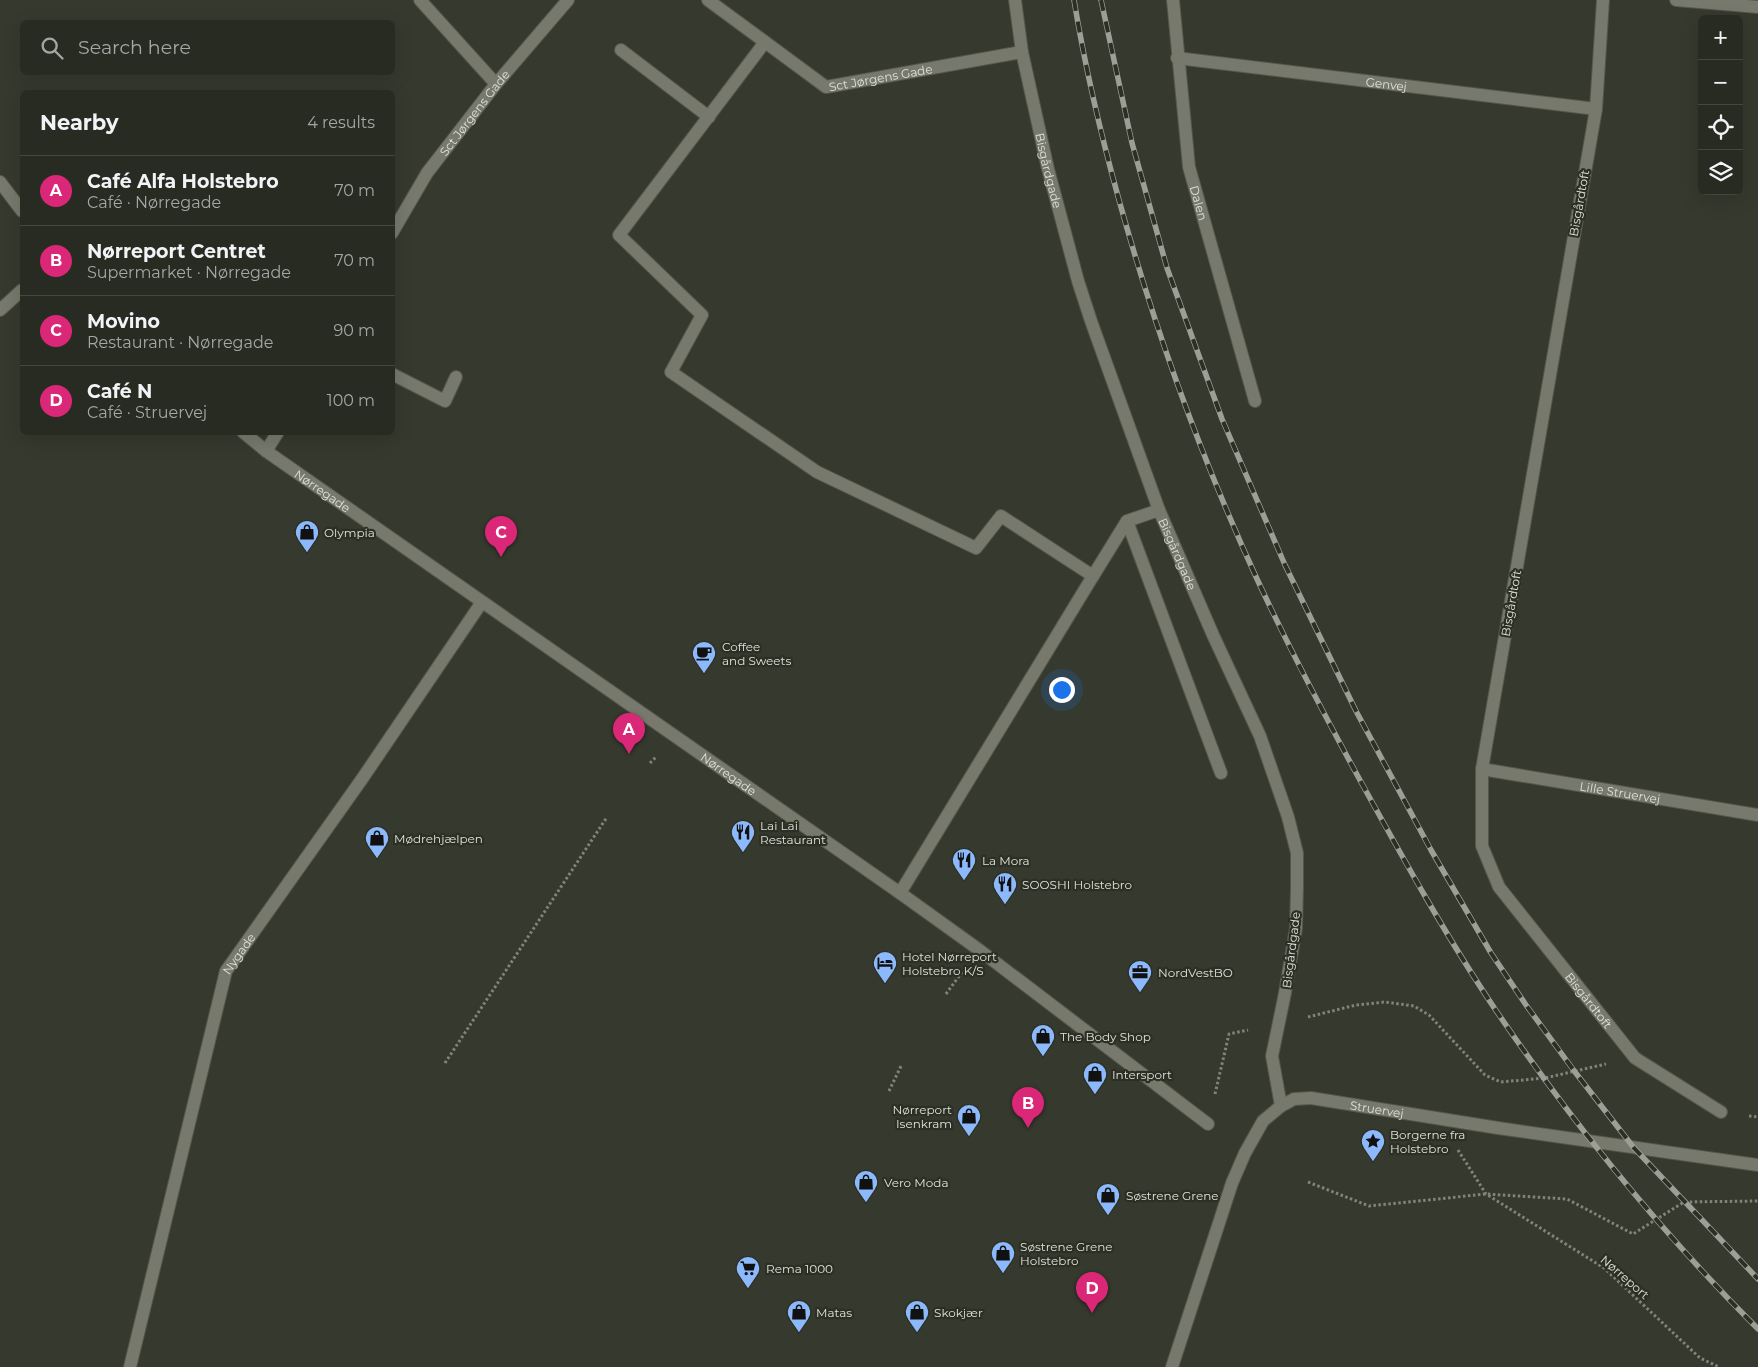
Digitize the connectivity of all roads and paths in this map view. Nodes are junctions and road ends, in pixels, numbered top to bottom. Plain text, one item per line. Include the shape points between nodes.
1 (420, 0) edge
2 (568, 0) edge
3 (708, 0) edge
4 (1015, 0) edge
5 (1172, 0) edge
6 (1603, 0) edge
7 (1676, 0) edge
8 (1758, 7) edge
9 (766, 42) junction
10 (621, 50) dead end
11 (1022, 52) junction
12 (1177, 58) junction
13 (496, 84) junction
14 (1596, 109) junction
15 (709, 117) junction
16 (0, 182) edge
17 (20, 208) edge
18 (395, 228) edge
19 (20, 292) edge
20 (0, 310) edge
21 (395, 376) edge
22 (456, 377) dead end
23 (1254, 401) dead end
24 (247, 435) edge
25 (276, 435) edge
26 (266, 451) junction
27 (1159, 510) junction
28 (1127, 521) junction
29 (1093, 576) junction
30 (482, 602) junction
31 (1482, 769) junction
32 (1221, 773) dead end
33 (1758, 816) edge
34 (607, 817) dead end
35 (900, 893) junction
36 (1279, 1024) junction
37 (1635, 1058) junction
38 (445, 1062) dead end
39 (902, 1064) dead end
40 (889, 1091) dead end
41 (1281, 1106) junction
42 (1721, 1112) dead end
43 (1437, 1118) junction
44 (1208, 1124) joint
45 (1758, 1165) edge
46 (1308, 1182) dead end
47 (1486, 1194) junction
48 (1758, 1201) edge
49 (130, 1367) edge
50 (1172, 1367) edge
51 (1719, 1367) edge

1 - 13 street
2 - 13 street, Sct Jørgens Gade
3 - 9 street, Sct Jørgens Gade
4 - 11 street, Bisgårdgade
5 - 12 street, Dalen
6 - 14 street, Bisgårdtoft
7 - 8 street
9 - 11 street, Sct Jørgens Gade via 826,87
9 - 15 street
10 - 15 street
11 - 27 street, Bisgårdgade via 1048,169 1078,281
12 - 14 street, Genvej
12 - 23 street, Dalen via 1189,167
13 - 18 street, Sct Jørgens Gade via 427,173
14 - 31 street, Bisgårdtoft
15 - 29 street via 619,235 702,315 671,372 817,472 976,548 1001,516
16 - 17 street
19 - 20 street
21 - 22 street via 445,401
24 - 26 street, Nørregade
25 - 26 street
26 - 30 street, Nørregade
27 - 28 street
27 - 36 street, Bisgårdgade via 1260,736 1288,816 1297,853 1296,928
28 - 29 street
28 - 32 street
29 - 35 street
30 - 35 street, Nørregade
30 - 49 street, Nygade via 226,971
31 - 33 street, Lille Struervej
31 - 37 street, Bisgårdtoft via 1482,846 1499,887
34 - 38 path
35 - 44 street, Nørregade
36 - 37 path via 1356,1005 1385,1002 1414,1006 1429,1015 1485,1075 1500,1082 1545,1078
36 - 41 street, Bisgårdgade via 1272,1056
36 - 44 path via 1229,1034
37 - 42 street, Bisgårdtoft
39 - 40 path
41 - 43 street, Struervej via 1294,1099 1310,1098
41 - 50 street, Struervej via 1263,1121 1232,1182
43 - 45 street, Struervej
43 - 47 path
46 - 47 path via 1369,1206
47 - 48 path via 1566,1198 1633,1234 1684,1202
47 - 51 path, Nørreport via 1604,1268 1700,1358

